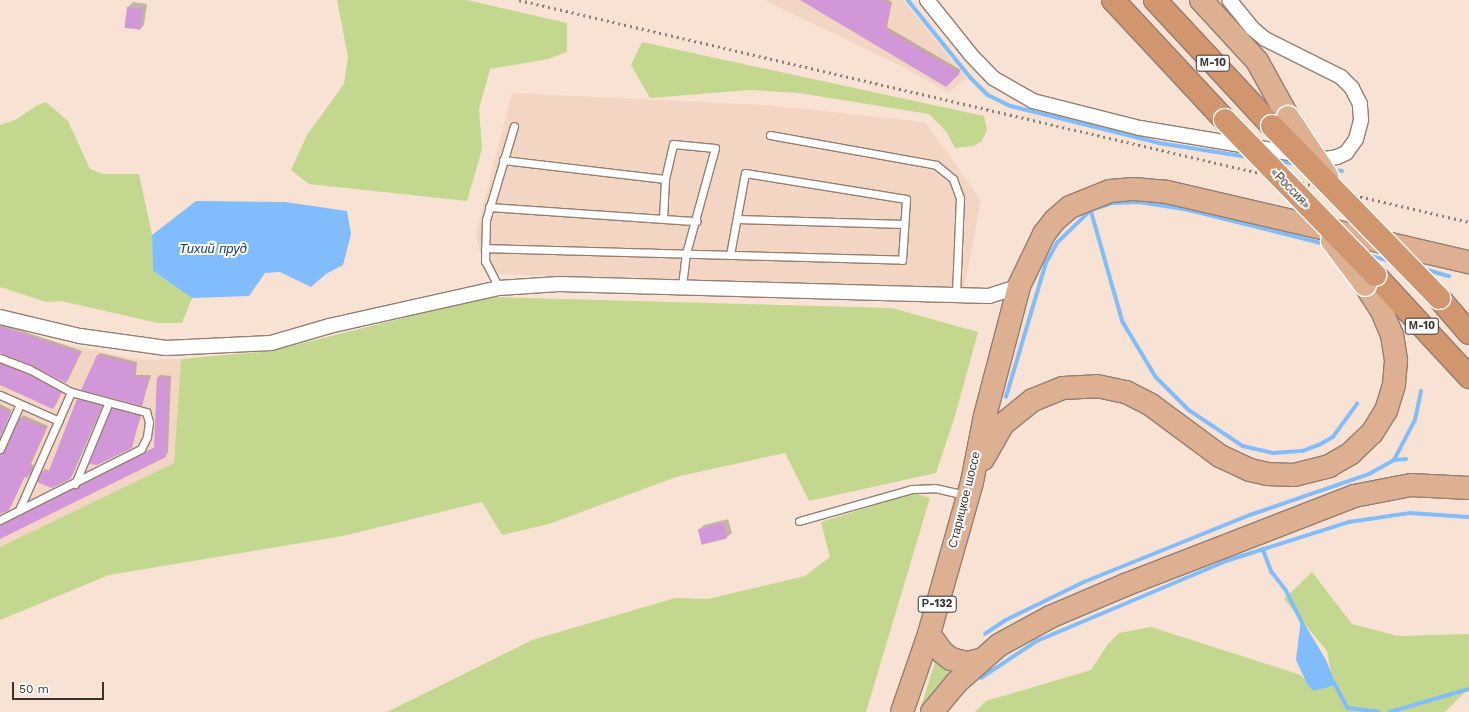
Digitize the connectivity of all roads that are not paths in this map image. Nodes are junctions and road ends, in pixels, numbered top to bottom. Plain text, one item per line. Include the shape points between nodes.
1 (927, 0) edge
2 (1113, 0) edge
3 (1154, 0) edge
4 (1201, 0) edge
5 (1228, 0) edge
6 (1280, 121) junction
7 (514, 126) dead end
8 (770, 135) dead end
9 (503, 160) junction
10 (665, 180) junction
11 (490, 207) junction
12 (663, 219) junction
13 (737, 219) junction
14 (696, 221) junction
15 (904, 224) junction
16 (485, 248) junction
17 (686, 253) junction
18 (730, 255) junction
19 (1469, 262) edge
20 (1370, 280) junction
21 (1019, 286) junction
22 (682, 287) junction
23 (499, 288) junction
24 (956, 295) junction
25 (0, 317) edge
26 (1469, 332) edge
27 (0, 358) edge
28 (1469, 377) edge
29 (71, 392) junction
30 (0, 395) edge
31 (20, 404) junction
32 (108, 404) junction
33 (59, 421) junction
34 (0, 449) edge
35 (75, 484) junction
36 (1469, 488) edge
37 (970, 489) junction
38 (19, 510) junction
39 (0, 520) edge
40 (798, 521) dead end
41 (928, 634) junction
42 (980, 660) junction
43 (902, 712) edge
44 (932, 712) edge

1 - 5 street via 993,78 1033,101 1140,128 1325,159 1337,158 1346,153 1356,139 1361,120 1360,104 1352,88 1341,77 1264,38
2 - 20 highway, «Россия» / М-10, bridge via 1305,205
3 - 6 highway, М-10
4 - 6 main road via 1257,60
6 - 26 highway, М-10, bridge via 1341,197
7 - 9 lane
8 - 24 lane via 936,165 953,179 960,198
9 - 10 lane
9 - 11 lane
10 - 12 lane
10 - 14 lane via 673,144 715,148
11 - 12 lane
11 - 16 lane via 486,220
12 - 14 lane
13 - 15 lane
13 - 15 lane via 746,173 906,200
13 - 18 lane
14 - 17 lane
15 - 18 lane via 902,260
16 - 17 lane
16 - 23 lane via 485,261
17 - 18 lane
17 - 22 lane
19 - 21 main road, Старицкое шоссе via 1195,197 1134,188 1099,194 1078,202 1060,214 1037,245
20 - 28 highway, «Россия» / М-10
20 - 37 main road via 1392,335 1396,360 1394,384 1386,411 1372,434 1350,454 1329,466 1303,474 1258,472 1220,456 1142,400 1117,389 1084,386 1048,393 1012,415 991,444
21 - 24 street via 989,296
21 - 37 main road, Старицкое шоссе / Р-132 via 985,416
22 - 23 street via 559,284
22 - 24 street
23 - 25 street via 329,326 271,343 166,348 80,336
27 - 29 lane via 29,369
29 - 32 lane
29 - 33 lane
30 - 31 lane
31 - 33 lane
31 - 34 lane
32 - 35 lane
32 - 35 lane via 146,412 149,422 147,437 141,449
33 - 38 lane
35 - 38 lane
36 - 42 main road via 1411,485 1372,491 1335,502 1050,617 1023,631
37 - 40 lane via 912,489
37 - 41 main road, Старицкое шоссе / Р-132
38 - 39 lane
41 - 42 main road via 938,648 951,659 967,663
41 - 43 main road, Старицкое шоссе / Р-132
42 - 44 main road

